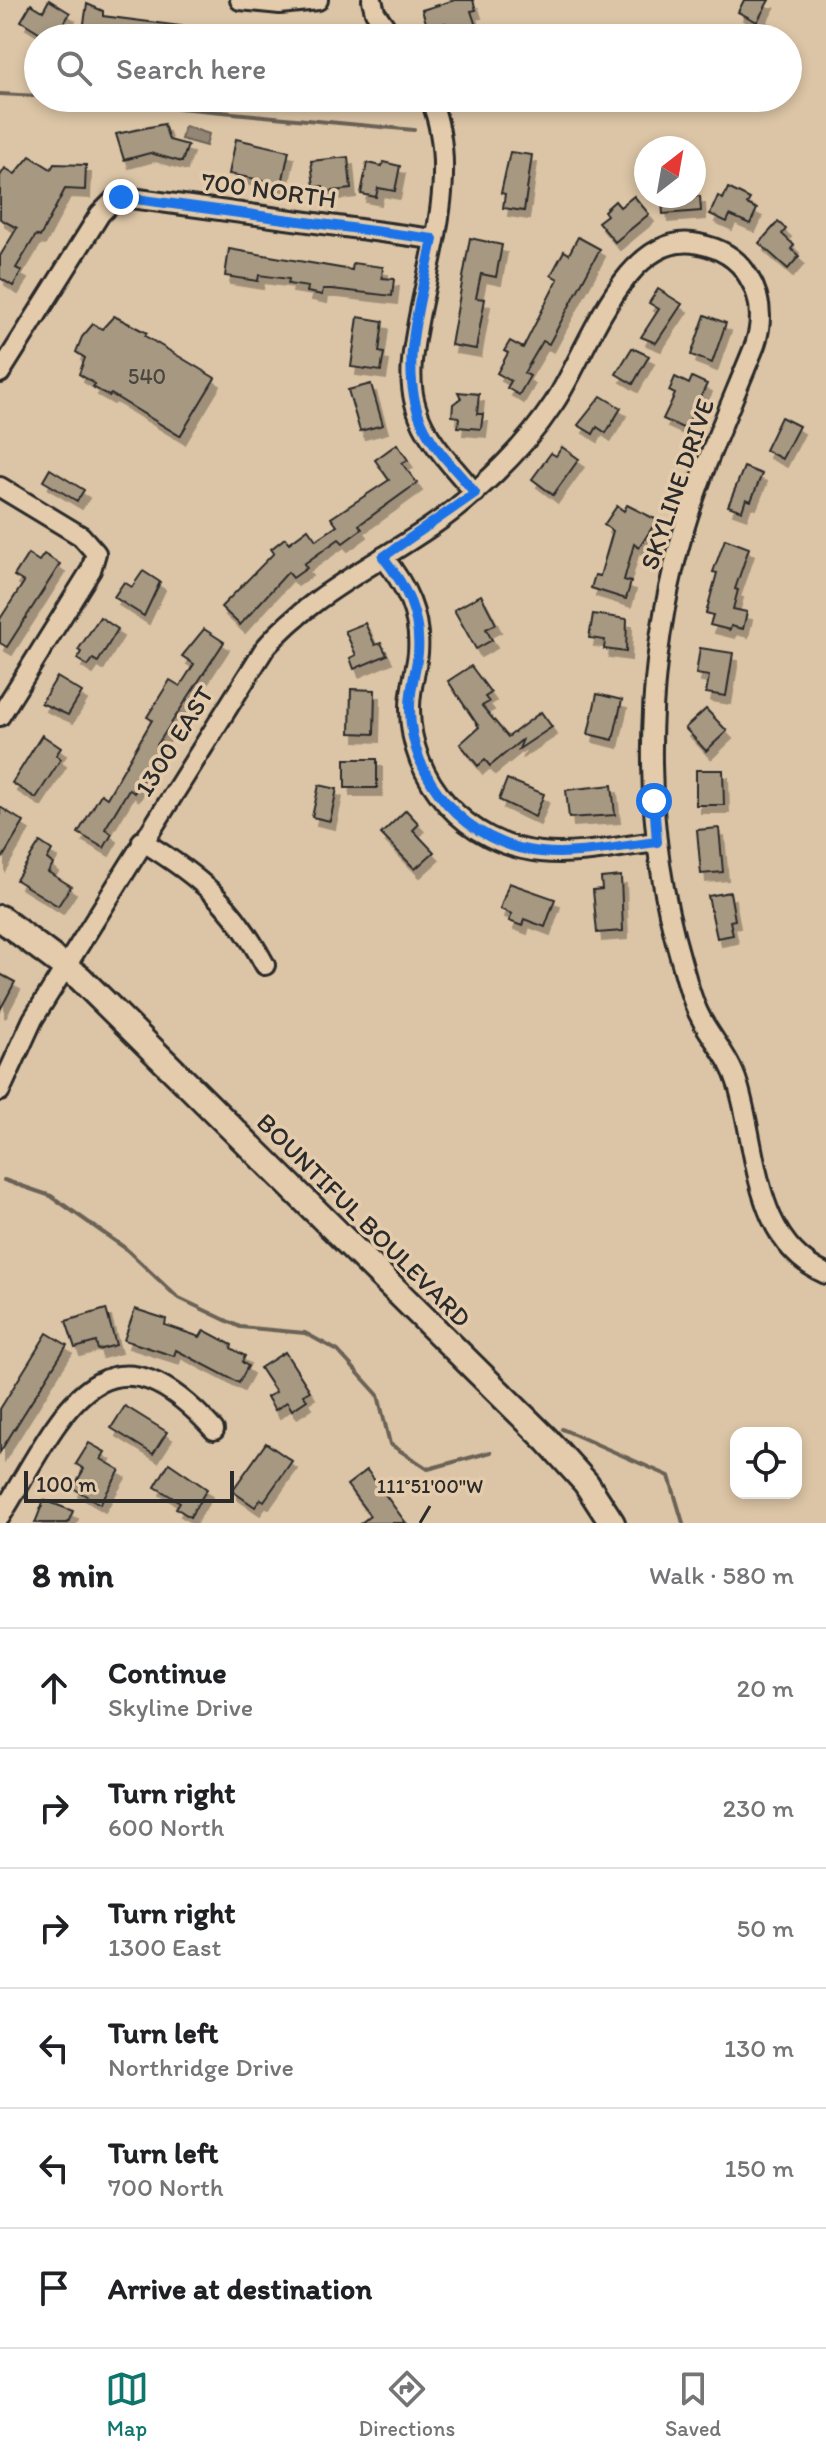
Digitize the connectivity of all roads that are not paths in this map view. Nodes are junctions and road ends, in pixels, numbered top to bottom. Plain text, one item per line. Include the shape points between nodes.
1 (240, 0) edge
2 (318, 0) edge
3 (372, 0) edge
4 (383, 24) edge
5 (436, 112) edge
6 (433, 239) junction
7 (0, 373) edge
8 (0, 487) edge
9 (475, 493) junction
10 (383, 557) junction
11 (0, 716) edge
12 (142, 841) junction
13 (657, 842) junction
14 (0, 918) edge
15 (265, 965) dead end
16 (65, 966) junction
17 (0, 1091) edge
18 (826, 1274) edge
19 (214, 1430) dead end
20 (0, 1517) edge
21 (612, 1523) edge

1 - 2 street
3 - 4 street
5 - 6 street via 445,161
6 - 7 street, 700 NORTH via 115,199
6 - 9 street via 414,347 412,393 425,429
8 - 11 street via 81,536 96,553 91,570
9 - 10 street, 1300 EAST
9 - 13 street, SKYLINE DRIVE via 554,404 638,262 662,247 692,242 722,251 744,269 760,307 759,333 684,531 661,632 652,731
10 - 12 street, 1300 EAST via 289,621 265,648
10 - 13 street via 406,589 417,621 412,736 443,801 488,837 525,850 561,853
12 - 15 street via 221,898
12 - 16 street, 1300 EAST
13 - 18 street, SKYLINE DRIVE via 680,958 695,1005 734,1071 768,1209 789,1248
14 - 16 main road, BOUNTIFUL BOULEVARD
16 - 17 street, 1300 EAST
16 - 21 main road, BOUNTIFUL BOULEVARD via 547,1440 586,1483
19 - 20 street via 149,1381 125,1376 100,1381 73,1400

